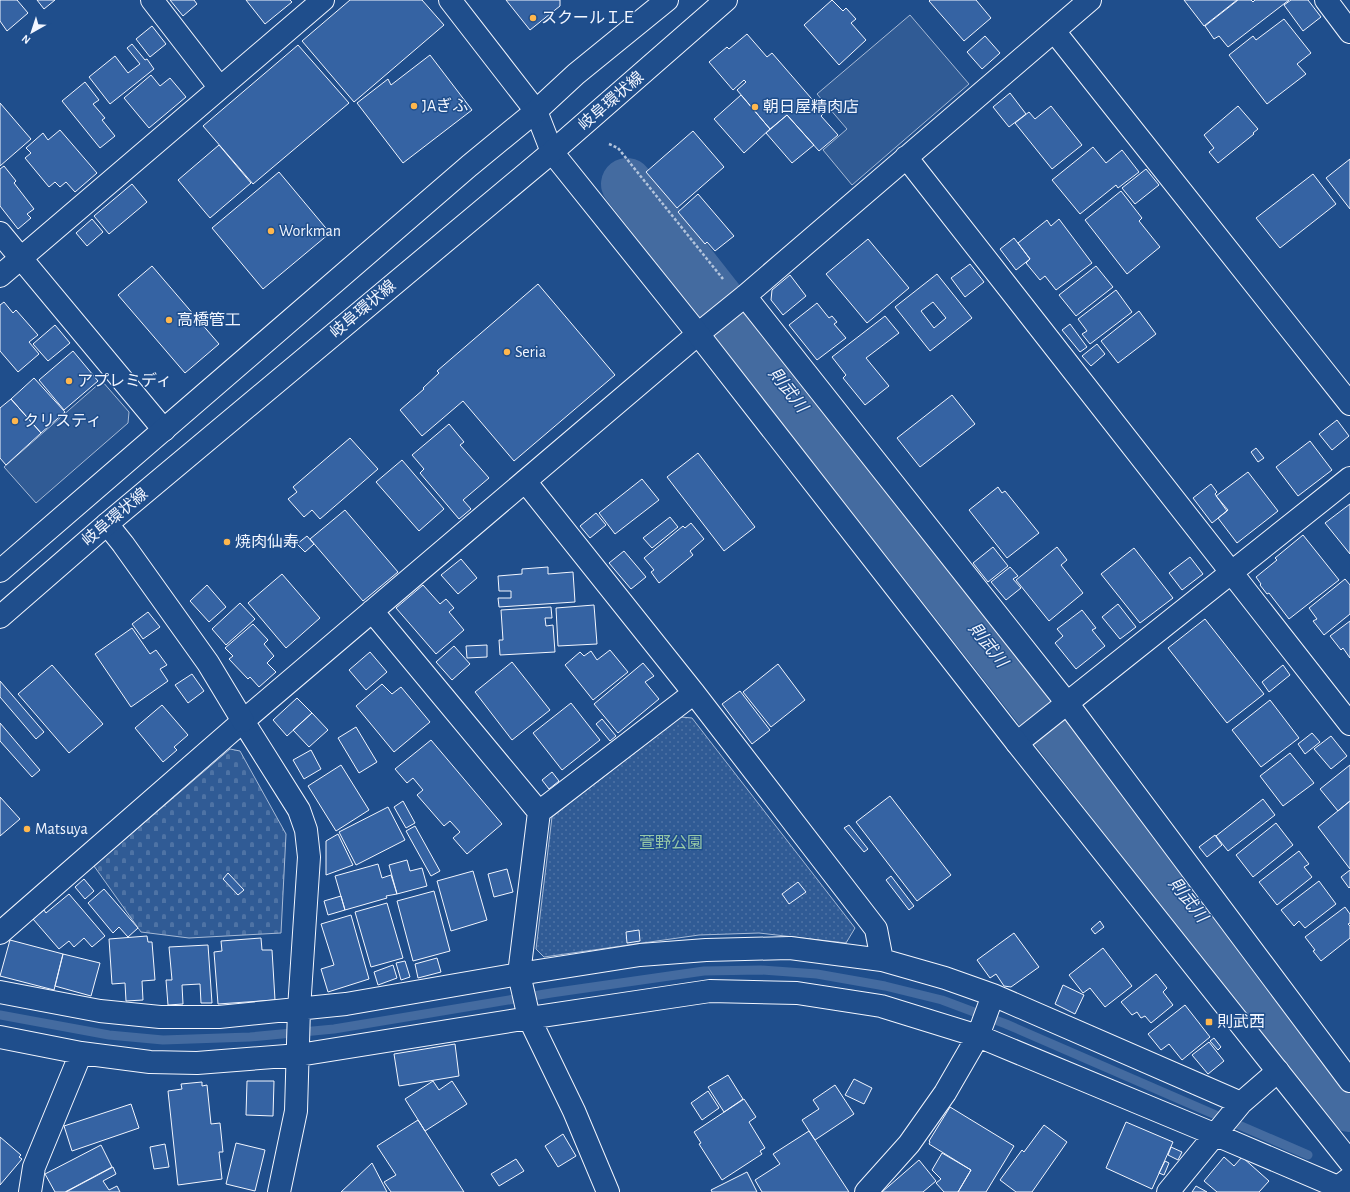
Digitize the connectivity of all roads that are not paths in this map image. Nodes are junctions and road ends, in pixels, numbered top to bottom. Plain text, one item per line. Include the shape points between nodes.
1 (152, 0) edge
2 (323, 0) edge
3 (450, 0) edge
4 (667, 0) edge
5 (726, 0) edge
6 (1090, 0) edge
7 (1326, 0) edge
8 (1054, 31) junction
9 (1350, 32) edge
10 (220, 88) junction
11 (536, 111) junction
12 (552, 152) junction
13 (906, 157) junction
14 (0, 232) edge
15 (21, 259) junction
16 (0, 276) edge
17 (741, 299) junction
18 (698, 334) junction
19 (1350, 404) edge
20 (164, 430) junction
21 (1350, 478) edge
22 (525, 481) junction
23 (107, 524) junction
24 (0, 571) edge
25 (1231, 572) junction
26 (372, 611) junction
27 (0, 617) edge
28 (694, 693) junction
29 (1062, 707) junction
30 (243, 721) junction
31 (1350, 724) edge
32 (1017, 742) junction
33 (539, 812) junction
34 (0, 933) edge
35 (882, 960) junction
36 (520, 979) junction
37 (0, 992) edge
38 (299, 1014) junction
39 (529, 1014) junction
40 (986, 1015) junction
41 (0, 1037) edge
42 (299, 1050) junction
43 (81, 1053) junction
44 (1278, 1071) junction
45 (1350, 1081) edge
46 (1229, 1119) junction
47 (1350, 1162) edge
48 (1350, 1178) edge
49 (30, 1192) edge
50 (279, 1192) edge
51 (608, 1192) edge
52 (866, 1192) edge
53 (1168, 1192) edge

1 - 10 street
2 - 10 street
3 - 11 street
4 - 11 street, 岐阜環状線 via 576,74
5 - 12 street, 岐阜環状線
6 - 8 street
7 - 9 street
8 - 13 street
8 - 19 street
10 - 15 street
11 - 12 street
11 - 20 street, 岐阜環状線
12 - 18 street
12 - 23 street, 岐阜環状線
13 - 17 street
13 - 25 street
14 - 15 street
15 - 16 street
15 - 20 street
17 - 18 street
17 - 29 street
18 - 22 street
18 - 32 street
20 - 24 street, 岐阜環状線
21 - 25 street
22 - 26 street
22 - 28 street
23 - 27 street, 岐阜環状線
23 - 30 street via 208,663
25 - 29 street
25 - 31 street
26 - 30 street
26 - 33 street
28 - 33 street
28 - 35 street via 876,929
29 - 32 street
29 - 45 street
30 - 34 street
30 - 38 street via 300,810 306,830 309,857
32 - 44 street
33 - 36 street
35 - 36 street via 790,948 706,950 640,956
35 - 40 street via 945,978
36 - 38 street via 346,1004
36 - 39 street
37 - 38 street via 100,1011 160,1017
38 - 42 street
39 - 40 street via 710,991 797,993 881,1006
39 - 42 street
39 - 51 street
40 - 46 street
40 - 46 street
40 - 52 street via 945,1093 909,1144
41 - 43 street
42 - 43 street via 197,1063 150,1062
42 - 50 street via 296,1111
43 - 49 street via 34,1167
44 - 46 street
44 - 47 street
46 - 48 street via 1338,1187
46 - 53 street

